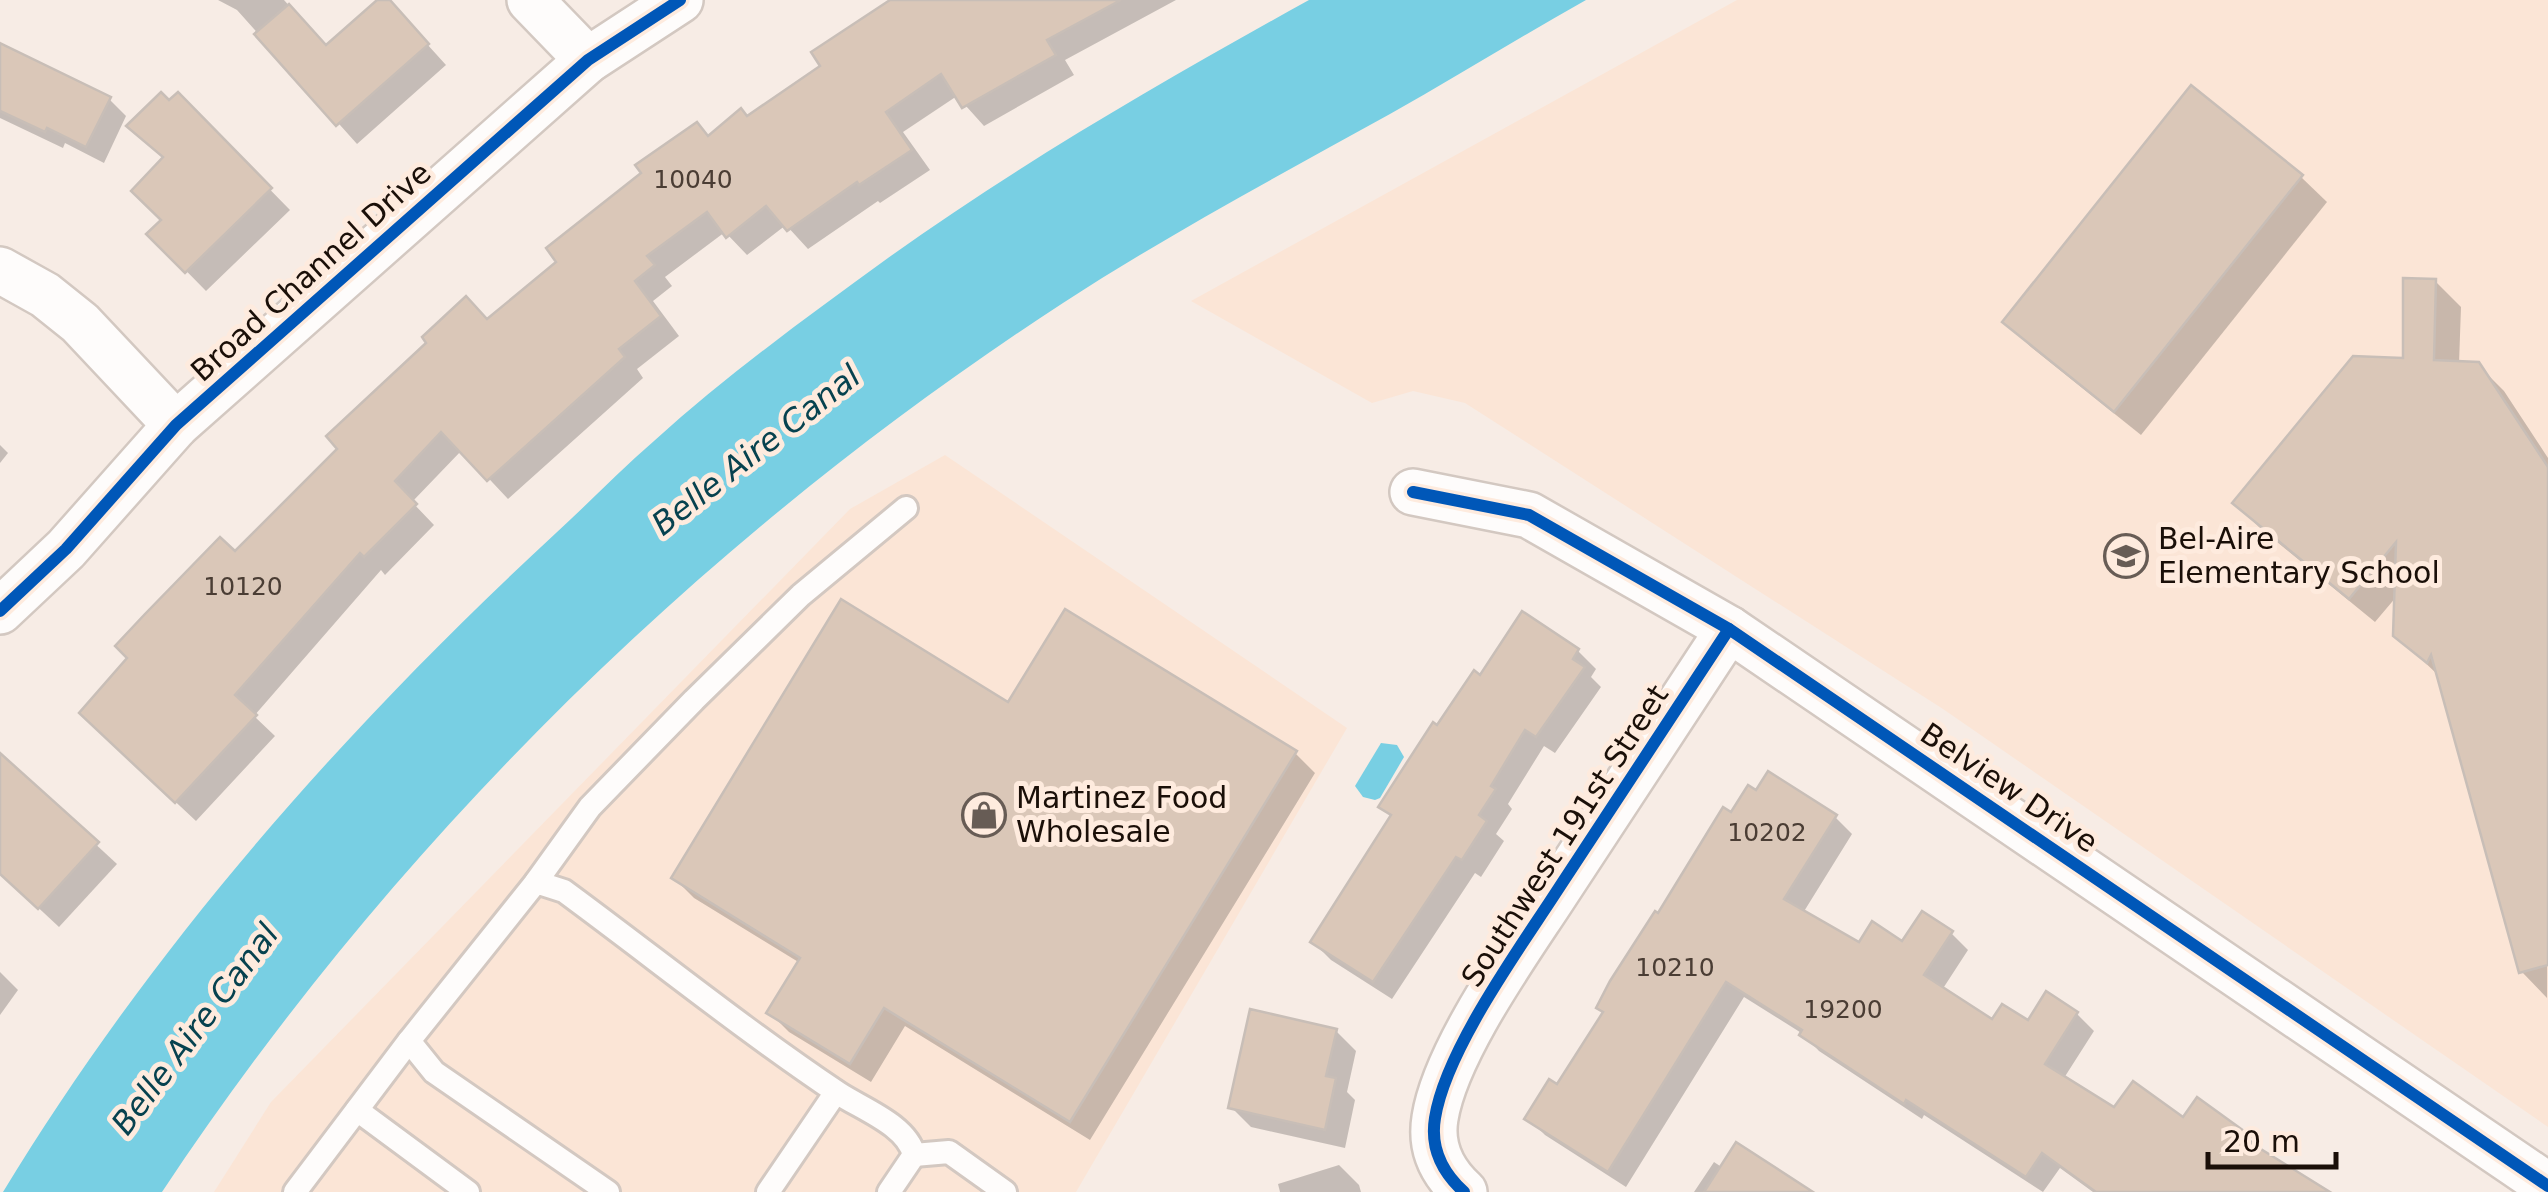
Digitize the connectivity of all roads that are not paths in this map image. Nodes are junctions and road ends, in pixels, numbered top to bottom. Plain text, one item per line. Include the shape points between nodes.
1 (530, 0) edge
2 (680, 0) edge
3 (588, 60) junction
4 (0, 270) edge
5 (176, 425) junction
6 (1413, 492) dead end
7 (906, 508) dead end
8 (0, 611) edge
9 (1729, 629) junction
10 (536, 882) junction
11 (409, 1040) junction
12 (836, 1092) junction
13 (357, 1110) junction
14 (914, 1155) junction
15 (2548, 1186) edge
16 (295, 1192) edge
17 (468, 1192) edge
18 (608, 1192) edge
19 (768, 1192) edge
20 (889, 1192) edge
21 (1005, 1192) edge
22 (1464, 1192) edge

1 - 3 street
2 - 3 street, Broad Channel Drive
3 - 5 street, Broad Channel Drive
4 - 5 street via 80,323
5 - 8 street, Broad Channel Drive via 66,549
6 - 9 street, Belview Drive via 1528,515
7 - 10 lane via 801,595 694,700 590,807
9 - 15 street, Belview Drive
9 - 22 street, Southwest 191st Street via 1502,975 1452,1065 1433,1131 1442,1167
10 - 11 lane
10 - 12 lane via 564,891
11 - 13 lane
11 - 18 lane via 434,1072
12 - 14 lane via 898,1131
12 - 19 lane
13 - 16 lane
13 - 17 lane
14 - 20 lane
14 - 21 lane via 948,1152

